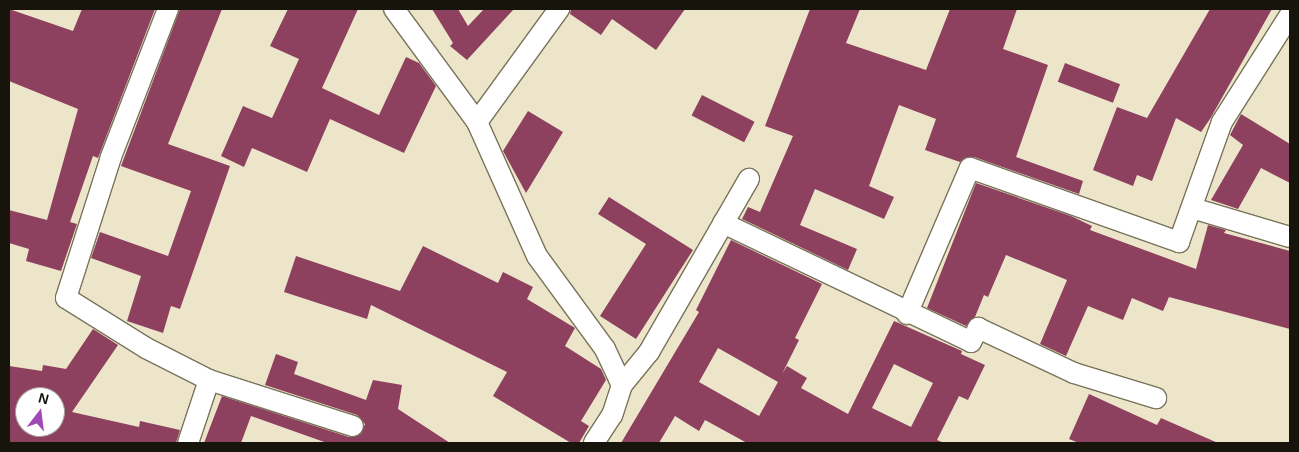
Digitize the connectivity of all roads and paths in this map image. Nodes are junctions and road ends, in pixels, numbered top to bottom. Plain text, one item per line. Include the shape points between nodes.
1 (168, 9) edge
2 (394, 9) edge
3 (559, 9) edge
4 (1290, 15) edge
5 (477, 122) junction
6 (749, 179) dead end
7 (1192, 208) junction
8 (723, 223) junction
9 (1290, 236) edge
10 (907, 314) junction
11 (209, 380) junction
12 (622, 385) junction
13 (1156, 398) dead end
14 (353, 426) dead end
15 (188, 443) edge
16 (594, 443) edge

1 - 11 street via 111,157 66,298 146,348
2 - 5 street
3 - 5 street
4 - 7 street via 1222,122
5 - 12 street via 538,256 604,349
6 - 8 street
7 - 9 street
7 - 10 street via 1180,242 970,168
8 - 10 street
8 - 12 street via 649,352
10 - 13 street via 971,342 978,328 1074,373
11 - 14 street
11 - 15 street
12 - 16 street via 612,415

